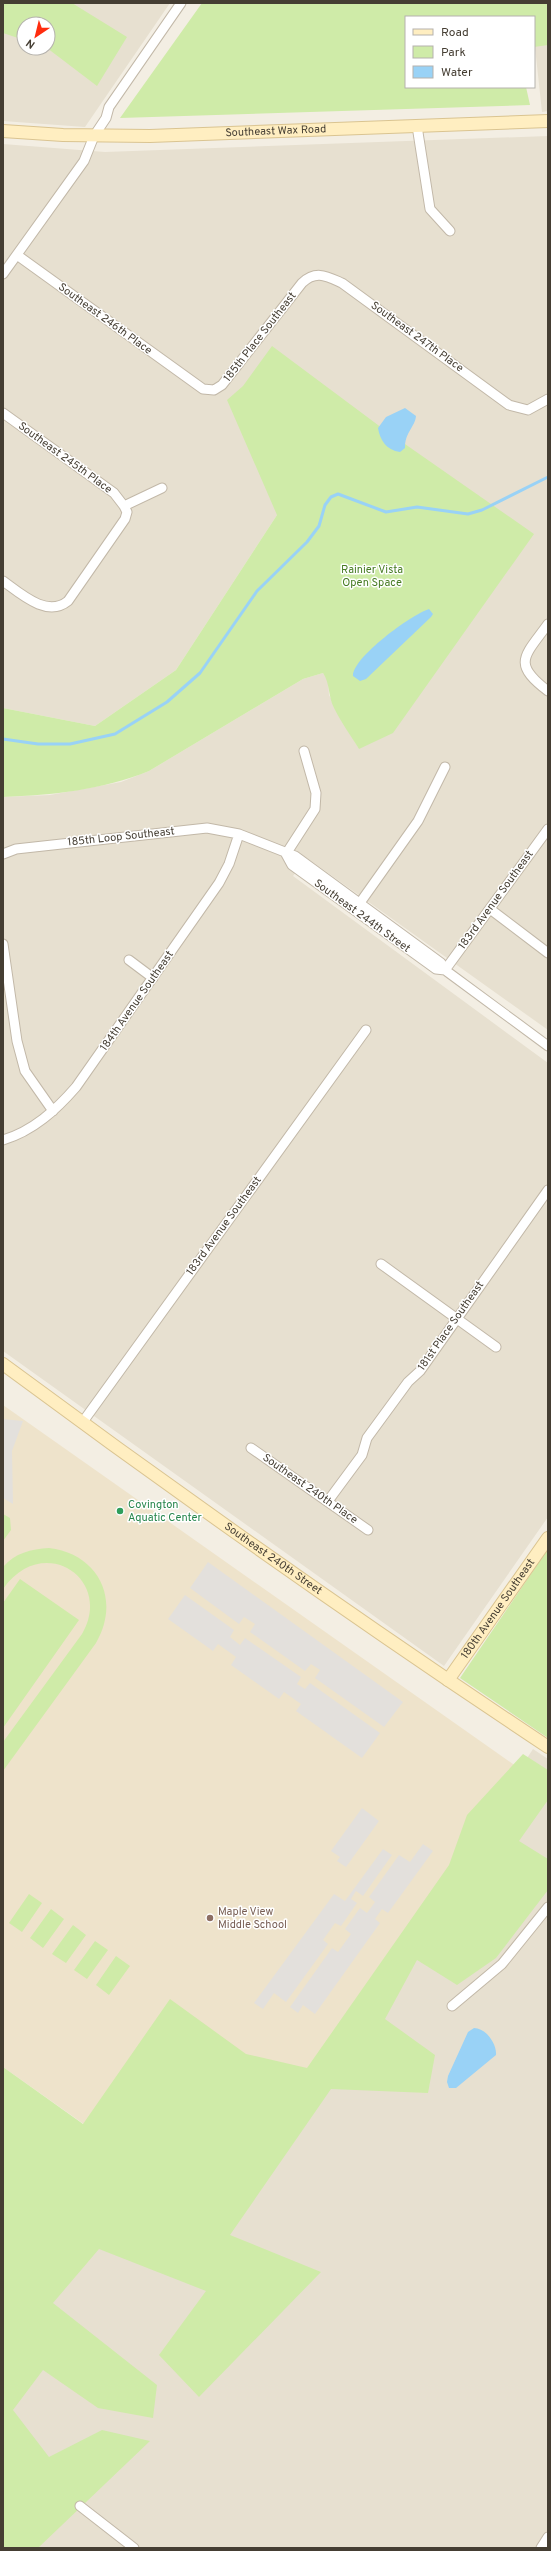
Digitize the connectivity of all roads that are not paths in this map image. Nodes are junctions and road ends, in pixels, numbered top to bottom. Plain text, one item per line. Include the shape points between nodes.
1 (181, 3) edge
2 (548, 121) edge
3 (417, 126) junction
4 (3, 131) edge
5 (94, 136) junction
6 (450, 231) dead end
7 (17, 255) junction
8 (3, 274) edge
9 (323, 274) joint
10 (193, 383) joint
11 (548, 399) edge
12 (3, 413) edge
13 (162, 488) dead end
14 (124, 506) junction
15 (3, 581) edge
16 (548, 624) edge
17 (548, 691) edge
18 (304, 751) dead end
19 (445, 766) dead end
20 (548, 829) edge
21 (239, 834) junction
22 (3, 854) edge
23 (286, 854) junction
24 (357, 907) junction
25 (490, 909) junction
26 (3, 944) edge
27 (548, 953) edge
28 (129, 960) dead end
29 (444, 970) junction
30 (153, 978) junction
31 (366, 1030) dead end
32 (548, 1046) edge
33 (53, 1111) junction
34 (3, 1140) edge
35 (548, 1190) edge
36 (381, 1264) dead end
37 (456, 1318) junction
38 (496, 1348) dead end
39 (3, 1364) edge
40 (82, 1423) junction
41 (251, 1448) dead end
42 (328, 1502) junction
43 (368, 1530) dead end
44 (548, 1538) edge
45 (448, 1680) junction
46 (548, 1747) edge
47 (548, 1907) edge
48 (452, 2006) dead end
49 (80, 2506) dead end
50 (548, 2537) edge
51 (134, 2548) edge
52 (541, 2548) edge

1 - 5 street via 109,107 106,118
2 - 3 street, Southeast Wax Road
3 - 5 street, Southeast Wax Road
3 - 6 street via 430,209
4 - 5 street, Southeast Wax Road
5 - 7 street via 84,161
7 - 8 street
7 - 10 street, Southeast 246th Place
9 - 10 street, 185th Place Southeast via 311,276 302,283 222,385 214,390 203,389
9 - 11 street, Southeast 247th Place via 342,283 509,405 528,410
12 - 14 street, Southeast 245th Place via 114,493
13 - 14 street
14 - 15 street via 127,512 125,519 68,602 52,609 29,600
16 - 17 street via 525,656 525,665 531,678
18 - 23 street via 316,793 315,809
19 - 24 street via 418,821
20 - 25 street, 183rd Avenue Southeast
21 - 22 street, 185th Loop Southeast via 207,828 16,849
21 - 23 street, Southeast 244th Street
21 - 30 street, 184th Avenue Southeast via 219,884
23 - 24 street, Southeast 244th Street via 292,865
24 - 29 street, Southeast 244th Street via 436,969
25 - 27 street
25 - 29 street, 183rd Avenue Southeast
26 - 33 street via 17,1041 25,1071
28 - 30 street
29 - 32 street, Southeast 244th Street
30 - 33 street, 184th Avenue Southeast via 76,1087
31 - 40 street, 183rd Avenue Southeast
33 - 34 street, 184th Avenue Southeast via 32,1127
35 - 37 street, 181st Place Southeast
36 - 37 street
37 - 38 street
37 - 42 street, 181st Place Southeast via 420,1371 408,1382 367,1438 362,1455
39 - 40 street, Southeast 240th Street
40 - 45 street, Southeast 240th Street
41 - 42 street, Southeast 240th Place
42 - 43 street, Southeast 240th Place
44 - 45 street, 180th Avenue Southeast
45 - 46 street, Southeast 240th Street
47 - 48 street via 502,1964
49 - 51 street
50 - 52 street

